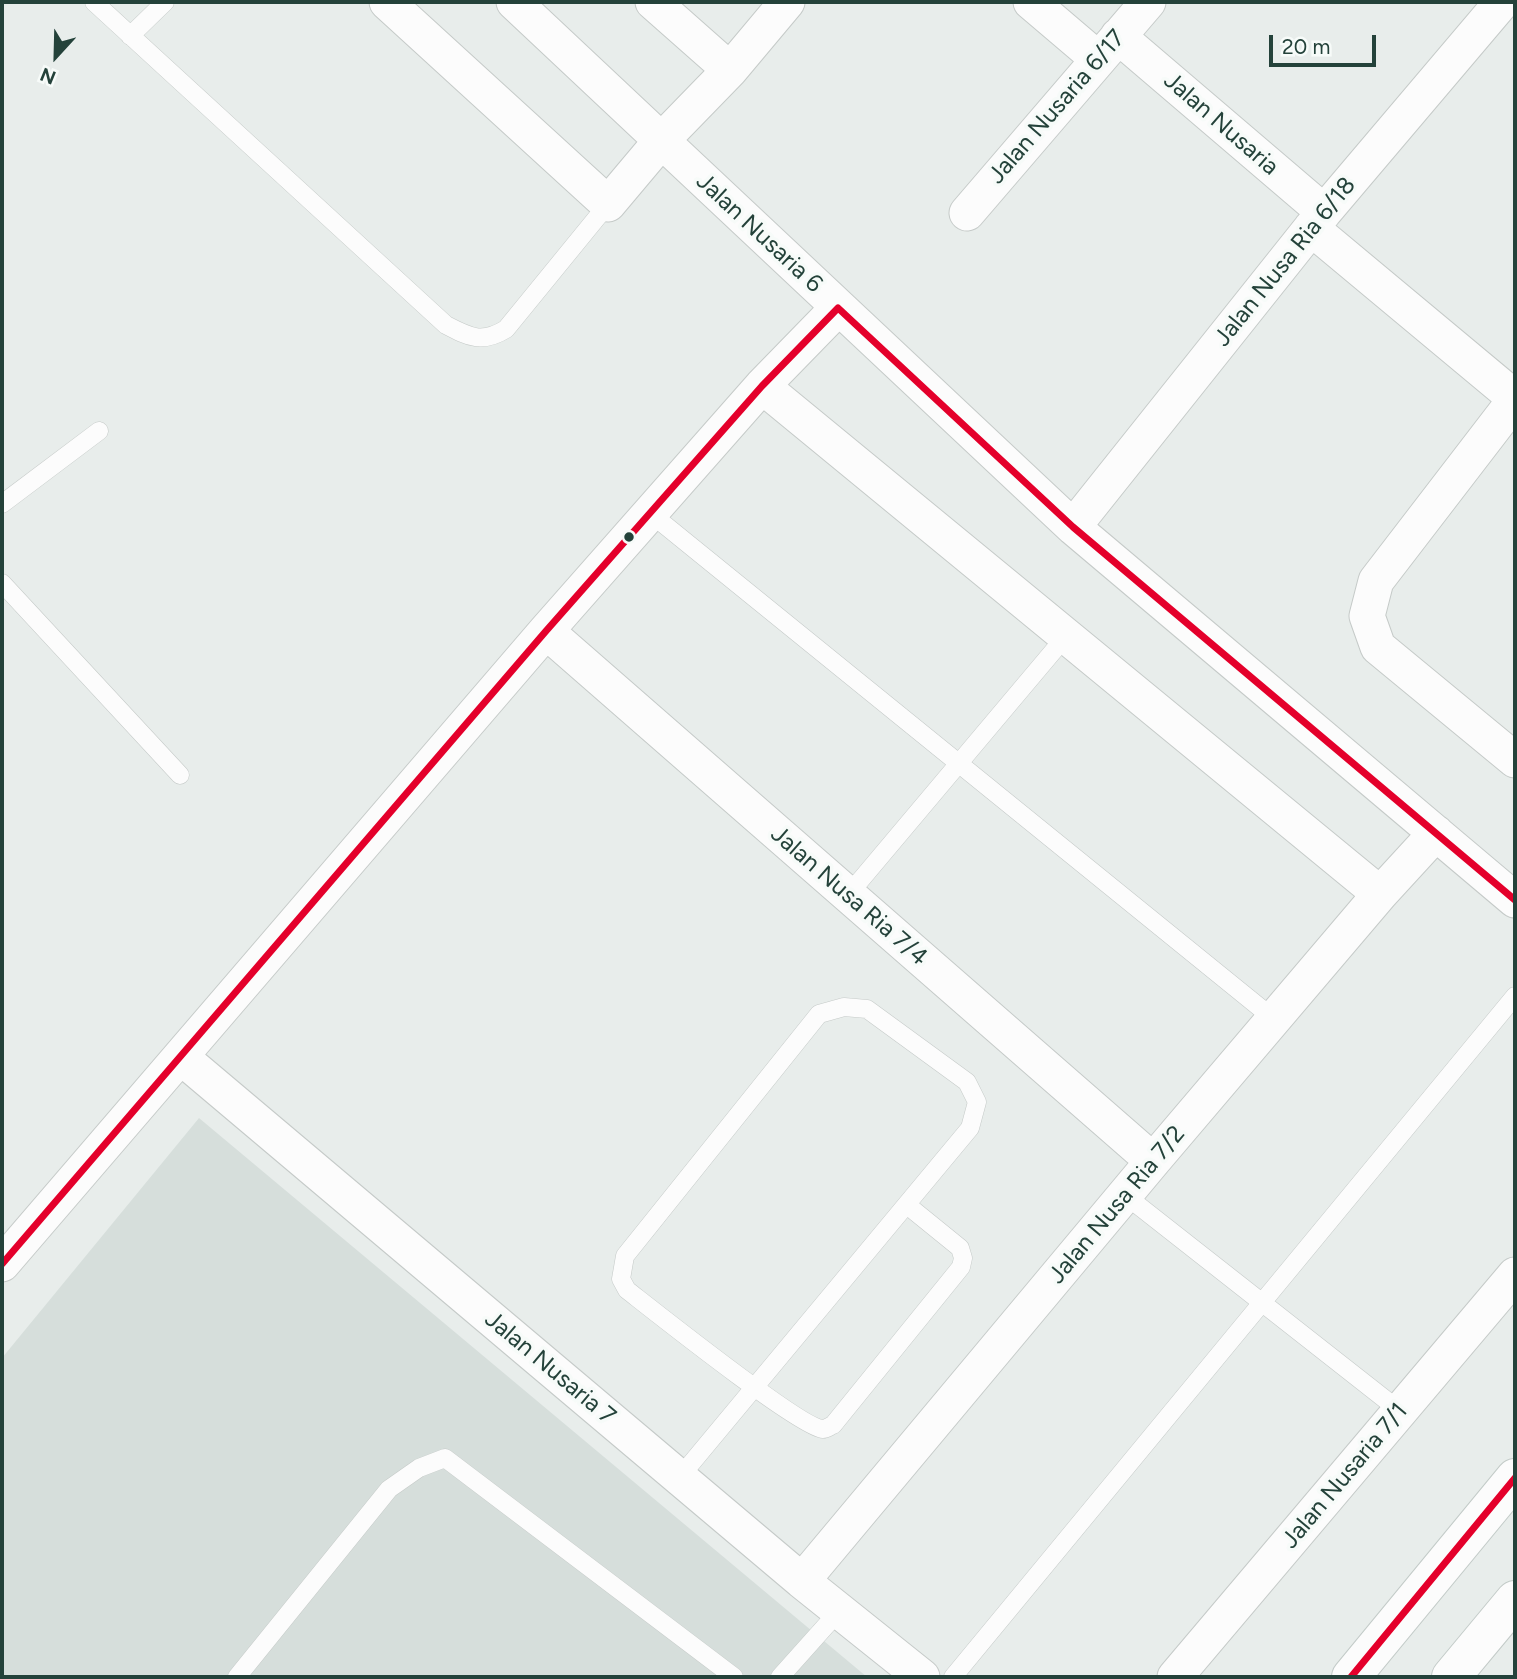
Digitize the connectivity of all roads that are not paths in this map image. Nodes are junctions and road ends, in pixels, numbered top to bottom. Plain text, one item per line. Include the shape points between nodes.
1 (94, 2) edge
2 (165, 2) edge
3 (387, 2) edge
4 (514, 2) edge
5 (653, 2) edge
6 (787, 2) edge
7 (1031, 2) edge
8 (1148, 2) edge
9 (1502, 2) edge
10 (130, 36) junction
11 (1108, 48) junction
12 (730, 70) junction
13 (661, 141) junction
14 (608, 204) junction
15 (967, 213) dead end
16 (1317, 220) junction
17 (838, 308) junction
18 (762, 387) junction
19 (1515, 399) edge
20 (99, 431) dead end
21 (2, 504) edge
22 (650, 513) junction
23 (1073, 527) junction
24 (2, 583) edge
25 (546, 631) junction
26 (1066, 636) junction
27 (1515, 760) edge
28 (959, 763) junction
29 (180, 775) dead end
30 (1436, 833) junction
31 (1380, 894) junction
32 (848, 895) junction
33 (1515, 900) edge
34 (1515, 996) edge
35 (1274, 1019) junction
36 (181, 1057) junction
37 (1153, 1161) junction
38 (1125, 1195) junction
39 (907, 1205) junction
40 (2, 1264) edge
41 (1515, 1275) edge
42 (1262, 1303) junction
43 (755, 1387) junction
44 (1400, 1411) junction
45 (679, 1478) junction
46 (1515, 1478) edge
47 (802, 1581) junction
48 (1515, 1600) edge
49 (839, 1611) junction
50 (237, 1677) edge
51 (734, 1677) edge
52 (780, 1677) edge
53 (922, 1677) edge
54 (953, 1677) edge
55 (1175, 1677) edge
56 (1351, 1677) edge
57 (1451, 1677) edge

1 - 10 lane
2 - 10 lane
3 - 14 street
4 - 13 street, Jalan Nusaria 6
5 - 12 street
6 - 12 street
7 - 11 street, Jalan Nusaria
8 - 11 street, Jalan Nusaria 6/17
9 - 16 street, Jalan Nusa Ria 6/18
10 - 14 lane via 446,325 466,335 492,338 506,330
11 - 15 street, Jalan Nusaria 6/17
11 - 16 street, Jalan Nusaria
12 - 13 street
13 - 14 street
13 - 17 street, Jalan Nusaria 6
16 - 19 street, Jalan Nusaria
16 - 23 street, Jalan Nusa Ria 6/18
17 - 18 street
17 - 23 street, Jalan Nusaria 6
18 - 22 street
18 - 26 street
19 - 27 street via 1376,581 1367,616 1378,647
20 - 21 lane
22 - 25 street
22 - 28 lane
23 - 30 street, Jalan Nusaria 6
24 - 29 lane
25 - 32 street, Jalan Nusa Ria 7/4
25 - 36 street
26 - 28 lane
26 - 31 street
28 - 32 lane
28 - 35 lane
30 - 31 street, Jalan Nusa Ria 7/2
30 - 33 street, Jalan Nusaria 6
31 - 35 street, Jalan Nusa Ria 7/2
32 - 37 street, Jalan Nusa Ria 7/4
34 - 42 lane
35 - 37 street, Jalan Nusa Ria 7/2
36 - 40 street
36 - 45 street, Jalan Nusaria 7
37 - 38 street, Jalan Nusa Ria 7/2
38 - 42 lane
38 - 47 street, Jalan Nusa Ria 7/2
39 - 43 lane
39 - 43 lane via 960,1248 961,1267 833,1425 823,1429 810,1424
39 - 43 lane via 970,1128 977,1102 967,1082 867,1009 844,1007 819,1014 625,1256 621,1279 627,1290
41 - 44 street, Jalan Nusaria 7/1
42 - 44 lane
42 - 54 lane
43 - 45 lane
44 - 55 street, Jalan Nusaria 7/1
45 - 47 street, Jalan Nusaria 7
46 - 56 main road
47 - 49 street, Jalan Nusaria 7
48 - 57 main road
49 - 52 lane
49 - 53 street, Jalan Nusaria 7
50 - 51 lane via 389,1489 419,1468 444,1458

